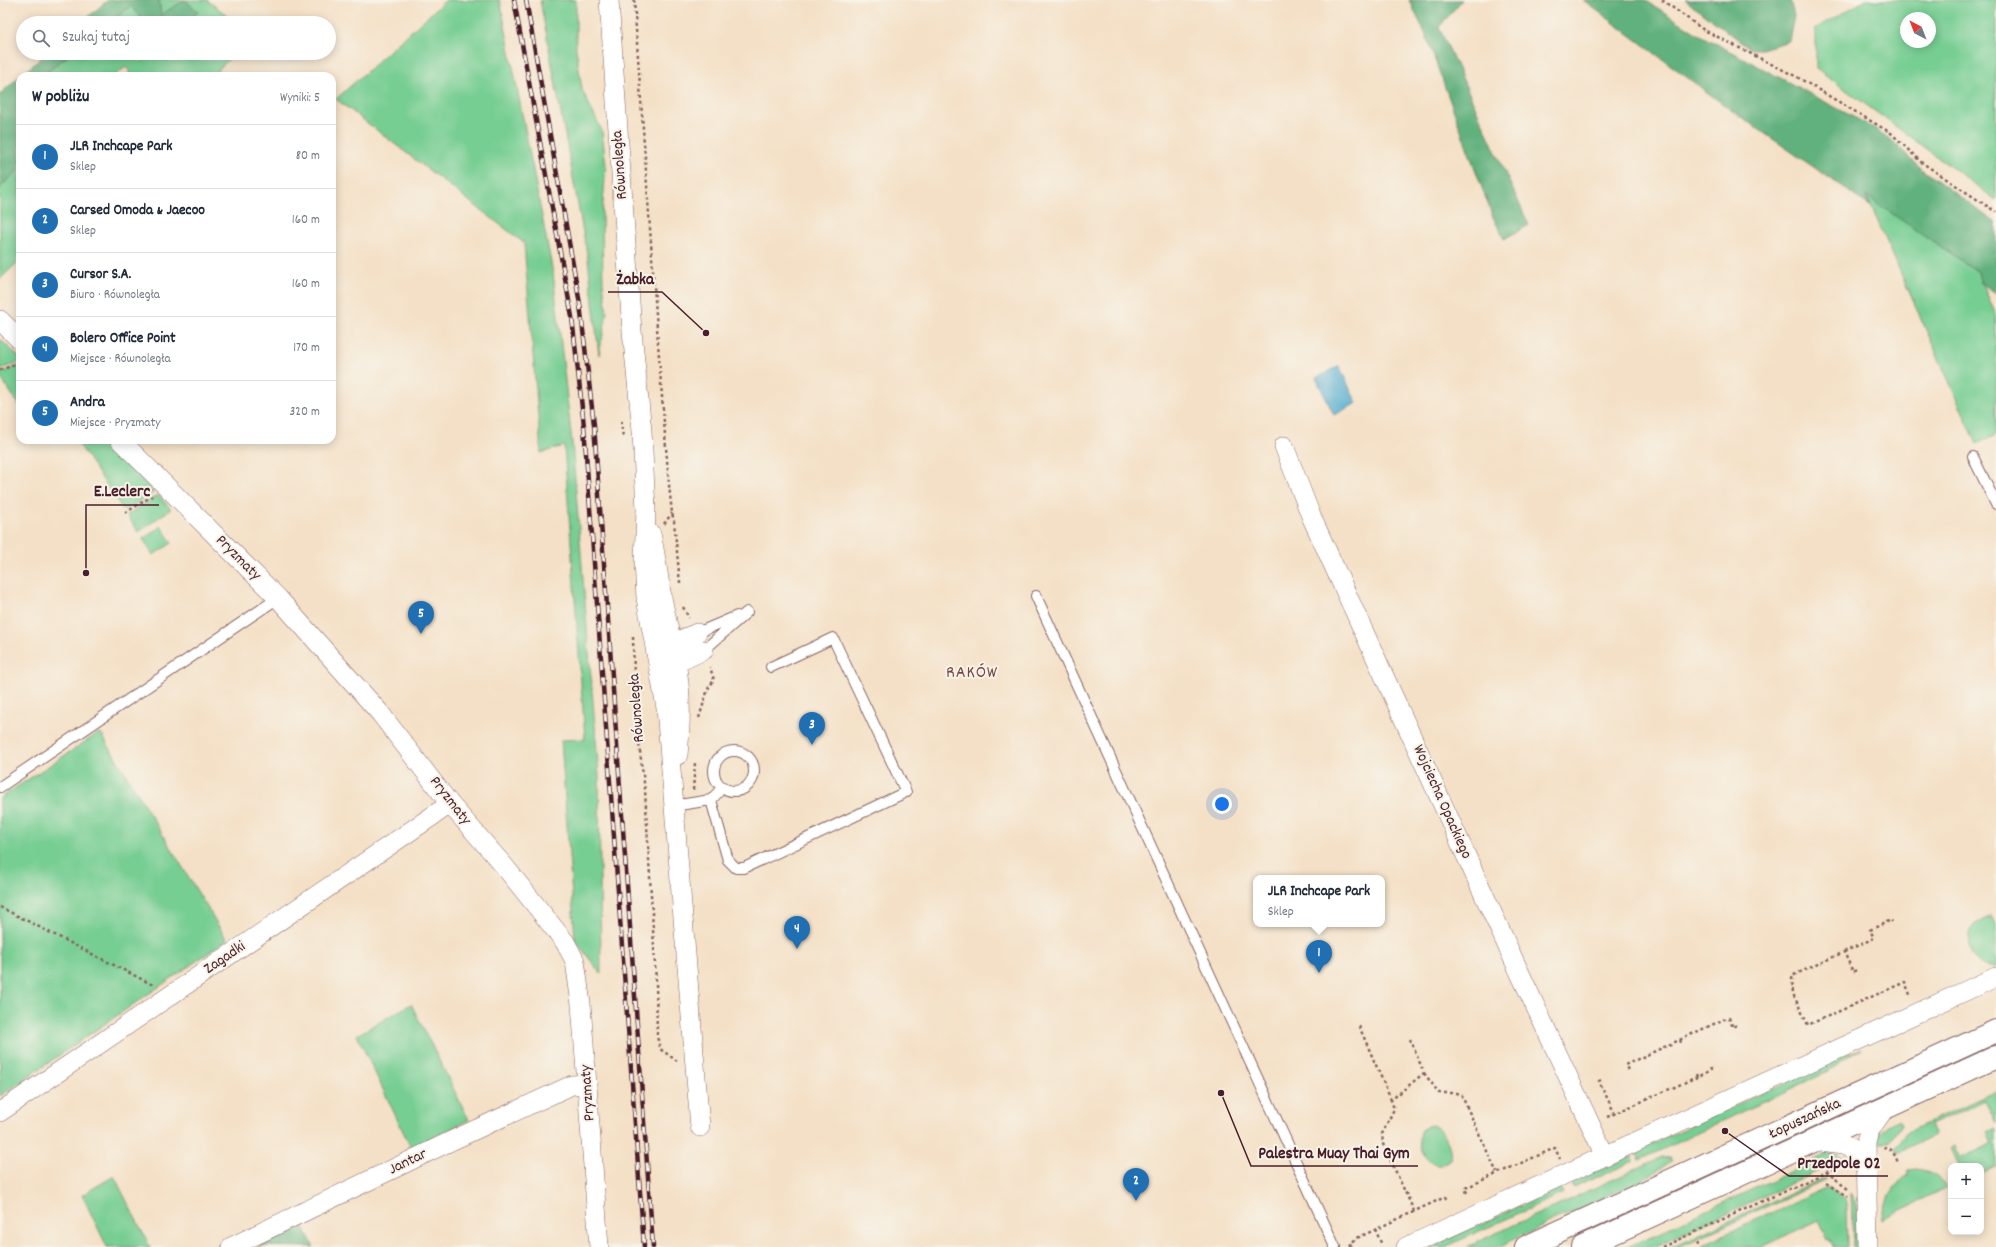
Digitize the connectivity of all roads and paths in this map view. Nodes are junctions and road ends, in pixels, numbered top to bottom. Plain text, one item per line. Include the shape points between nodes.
1 (609, 0) edge
2 (634, 0) edge
3 (1662, 0) edge
4 (1996, 212) edge
5 (0, 320) edge
6 (16, 336) edge
7 (16, 364) edge
8 (0, 370) edge
9 (621, 416) dead end
10 (623, 439) dead end
11 (124, 444) edge
12 (1284, 446) dead end
13 (1973, 457) dead end
14 (156, 493) dead end
15 (1996, 504) edge
16 (125, 513) dead end
17 (680, 587) dead end
18 (1036, 596) dead end
19 (278, 598) junction
20 (633, 630) dead end
21 (664, 646) junction
22 (668, 667) junction
23 (771, 667) dead end
24 (714, 680) dead end
25 (699, 721) dead end
26 (695, 758) dead end
27 (0, 787) edge
28 (723, 787) dead end
29 (711, 800) junction
30 (692, 803) junction
31 (450, 804) junction
32 (673, 806) junction
33 (0, 907) edge
34 (1892, 922) dead end
35 (1844, 952) junction
36 (1856, 970) dead end
37 (1996, 977) edge
38 (159, 988) dead end
39 (1913, 1001) dead end
40 (1736, 1025) dead end
41 (1359, 1026) dead end
42 (1996, 1031) edge
43 (1410, 1040) dead end
44 (1680, 1040) junction
45 (1682, 1045) dead end
46 (1996, 1057) edge
47 (694, 1068) junction
48 (1710, 1068) dead end
49 (1628, 1070) dead end
50 (1424, 1072) junction
51 (1602, 1080) dead end
52 (588, 1084) junction
53 (1391, 1100) junction
54 (1885, 1108) junction
55 (0, 1112) edge
56 (1615, 1114) junction
57 (1590, 1125) junction
58 (700, 1127) dead end
59 (1814, 1141) junction
60 (1873, 1151) junction
61 (1605, 1156) junction
62 (1562, 1163) dead end
63 (1845, 1164) dead end
64 (1899, 1164) dead end
65 (1497, 1173) junction
66 (1826, 1183) dead end
67 (1467, 1192) dead end
68 (1848, 1197) dead end
69 (1448, 1201) dead end
70 (1414, 1211) junction
71 (1375, 1229) junction
72 (1697, 1243) dead end
73 (1382, 1245) dead end
74 (231, 1247) edge
75 (599, 1247) edge
76 (1334, 1247) edge
77 (1350, 1247) edge
78 (1406, 1247) edge
79 (1526, 1247) edge
80 (1583, 1247) edge
81 (1662, 1247) edge
82 (1699, 1247) edge
83 (1868, 1247) edge

1 - 21 street, Równoległa via 642,431 646,510 646,598
2 - 17 path via 660,371
3 - 4 path via 1704,30 1797,77 1890,133 1921,162
5 - 6 street
7 - 8 path
9 - 10 path
11 - 19 street, Pryzmaty
12 - 57 street, Wojciecha Opackiego via 1311,516
13 - 15 lane
14 - 16 path
18 - 76 lane
19 - 27 lane
19 - 31 street, Pryzmaty via 380,713
20 - 47 path, Równoległa via 635,713 645,790 657,1036 660,1049 672,1059
21 - 22 street, Równoległa
21 - 22 street via 700,642
22 - 32 street, Równoległa via 666,708
23 - 29 lane via 834,638 906,792 744,868 736,868 728,860
24 - 25 path via 708,689
26 - 30 path
28 - 29 lane
29 - 30 lane
30 - 32 lane
31 - 52 street, Pryzmaty via 546,917 571,952 578,969
31 - 55 street, Zagadki
32 - 47 street, Równoległa
33 - 38 path
34 - 35 path via 1891,920 1870,930 1874,938
35 - 36 path via 1852,972
35 - 39 path via 1792,976 1793,994 1808,1025 1903,981
37 - 61 street
40 - 44 path via 1733,1027 1729,1017
41 - 53 path
42 - 79 main road, Łopuszańska
43 - 50 path
44 - 45 path
44 - 49 path via 1625,1065
46 - 54 main road, Łopuszańska
47 - 58 street, Równoległa
48 - 56 path via 1711,1070
50 - 53 path
50 - 65 path via 1439,1093 1461,1094
51 - 56 path via 1599,1081
52 - 74 street, Jantar via 572,1085
52 - 75 street, Pryzmaty
53 - 70 path via 1394,1110 1382,1134 1383,1144
54 - 59 main road, Łopuszańska
54 - 60 street via 1869,1131
56 - 57 path
57 - 61 street, Wojciecha Opackiego
59 - 60 street
59 - 80 main road, Łopuszańska
60 - 64 path via 1888,1147
60 - 83 street
61 - 78 street
62 - 65 path via 1555,1148
63 - 81 path
65 - 67 path via 1465,1188
66 - 68 path
69 - 70 path via 1445,1197
70 - 71 path
71 - 73 path
71 - 77 path via 1355,1239
72 - 82 path

